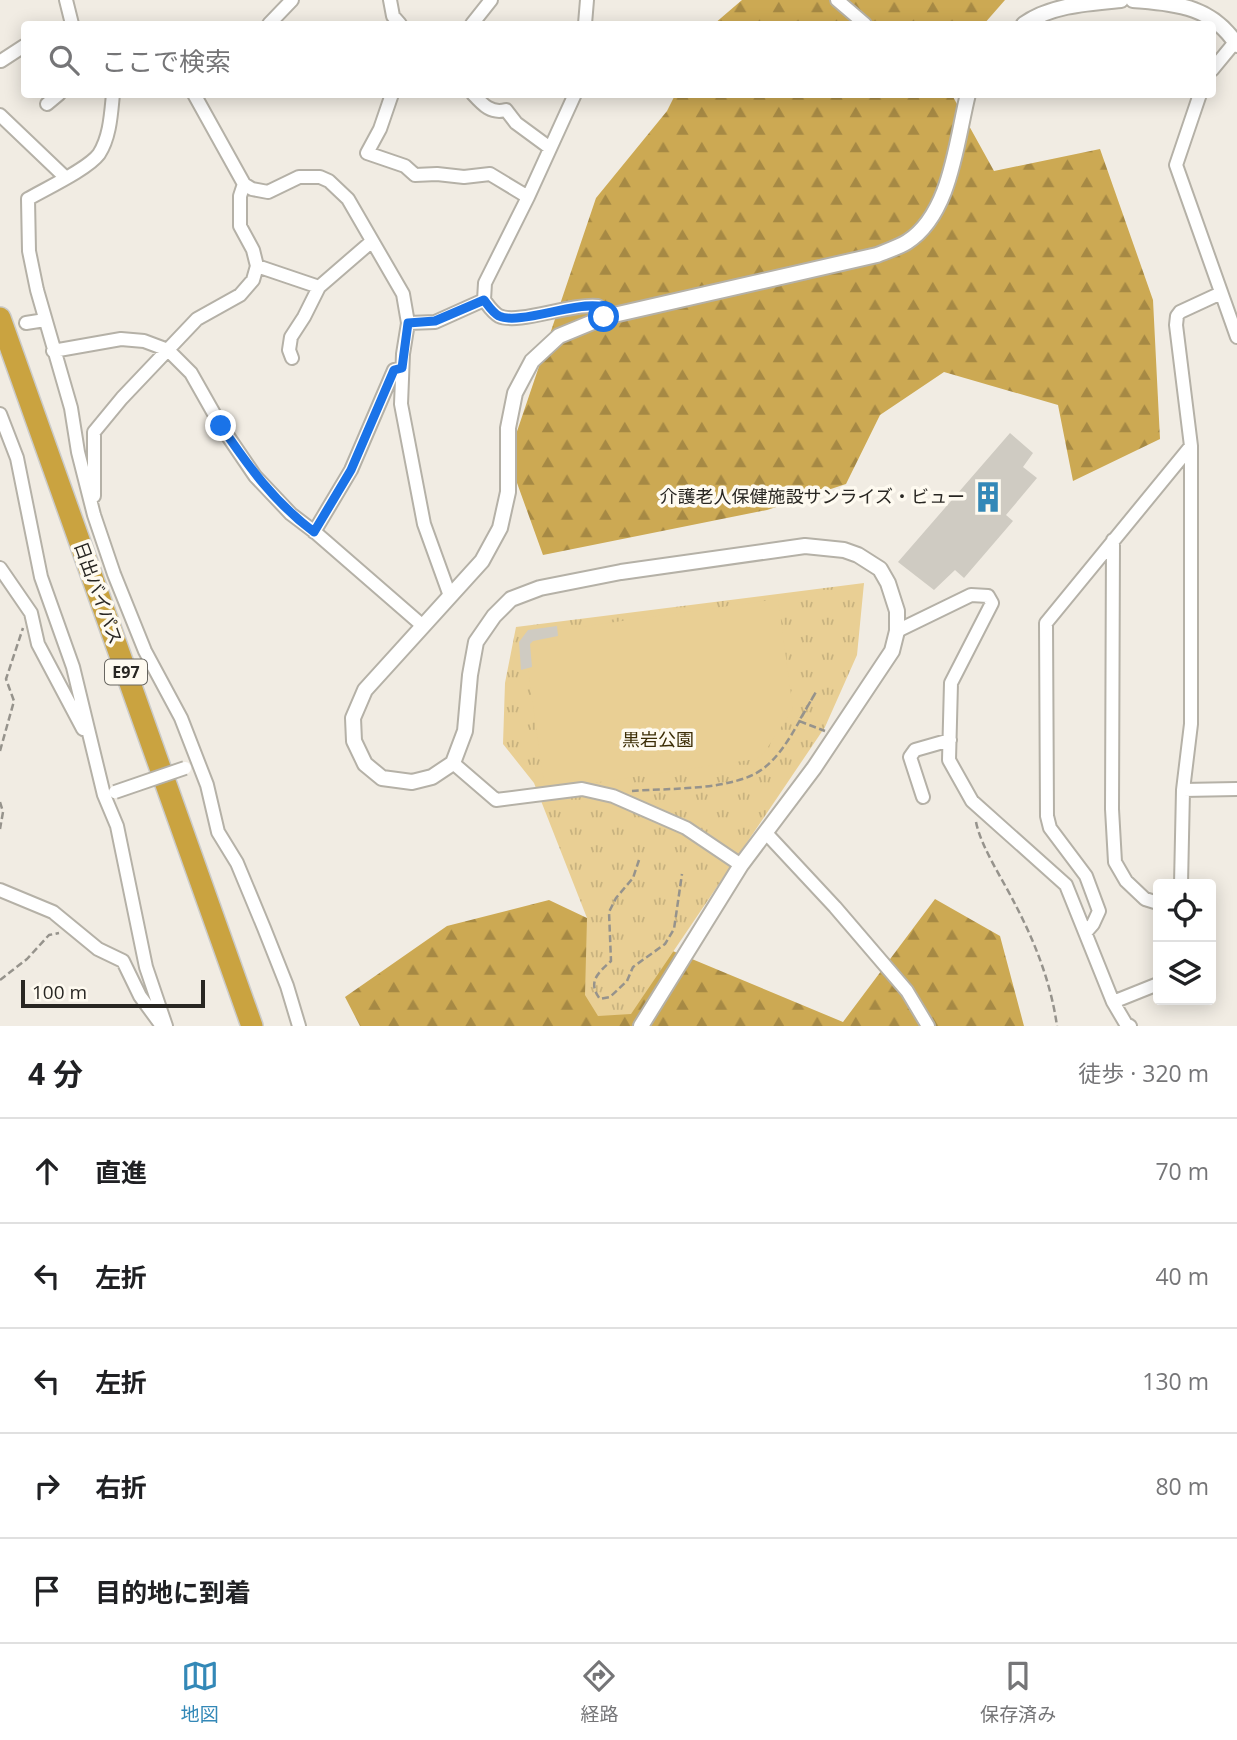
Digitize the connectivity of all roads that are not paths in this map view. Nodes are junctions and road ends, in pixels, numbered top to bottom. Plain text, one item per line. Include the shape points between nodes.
1 (66, 0) edge
2 (292, 0) edge
3 (390, 0) edge
4 (491, 0) edge
5 (586, 0) edge
6 (838, 0) edge
7 (1121, 0) edge
8 (1133, 0) edge
9 (1030, 20) edge
10 (67, 21) edge
11 (272, 21) edge
12 (397, 21) edge
13 (474, 21) edge
14 (584, 21) edge
15 (861, 21) edge
16 (1214, 21) edge
17 (1216, 22) edge
18 (1236, 44) edge
19 (21, 48) edge
20 (1, 61) edge
21 (1216, 67) edge
22 (54, 98) edge
23 (112, 98) edge
24 (196, 98) edge
25 (391, 98) edge
26 (478, 98) edge
27 (573, 98) edge
28 (967, 98) edge
29 (1199, 98) edge
30 (47, 104) dead end
31 (0, 115) edge
32 (550, 148) junction
33 (66, 178) junction
34 (244, 184) junction
35 (528, 197) junction
36 (371, 242) junction
37 (257, 266) junction
38 (319, 287) junction
39 (1221, 293) junction
40 (484, 300) junction
41 (604, 317) junction
42 (0, 318) edge
43 (45, 320) junction
44 (26, 323) dead end
45 (408, 323) junction
46 (1237, 337) edge
47 (168, 350) junction
48 (53, 351) junction
49 (292, 358) dead end
50 (402, 368) junction
51 (0, 414) edge
52 (1191, 446) junction
53 (94, 515) junction
54 (314, 532) junction
55 (1113, 540) junction
56 (0, 568) edge
57 (450, 596) junction
58 (423, 626) junction
59 (897, 631) junction
60 (950, 740) junction
61 (92, 744) junction
62 (453, 763) junction
63 (191, 765) junction
64 (1237, 789) edge
65 (1184, 790) junction
66 (110, 794) junction
67 (923, 797) dead end
68 (766, 833) junction
69 (741, 865) junction
70 (1181, 879) edge
71 (0, 890) edge
72 (1153, 902) edge
73 (1086, 932) junction
74 (1153, 986) edge
75 (1113, 1002) junction
76 (164, 1026) edge
77 (252, 1026) edge
78 (299, 1026) edge
79 (641, 1026) edge
80 (928, 1026) edge
81 (1130, 1026) edge

1 - 10 street
2 - 11 street
3 - 12 street
4 - 13 street
5 - 14 street
6 - 15 street
7 - 9 street via 1081,4
8 - 16 street via 1181,4
17 - 18 street
18 - 21 street
19 - 20 street
22 - 30 street
23 - 33 street via 108,132 98,155
24 - 34 street
25 - 35 street via 367,153 405,166 415,175 490,174
26 - 32 street via 497,112 506,110
27 - 32 street
28 - 41 street via 943,198 930,222 907,242 877,255
29 - 39 street via 1176,165
31 - 33 street
32 - 35 street
33 - 43 street via 28,199 29,251
34 - 36 street via 268,191 299,177 329,181 348,199
34 - 37 street via 240,226
35 - 40 street via 485,283
36 - 38 street
36 - 45 street via 403,294
37 - 38 street
37 - 47 street via 240,295 197,319
38 - 49 street via 290,337
39 - 46 street
39 - 52 street via 1177,316
40 - 41 street via 495,314 508,319 583,304 598,306
40 - 45 street via 435,321
41 - 57 street via 559,336 532,361 515,393 508,428 508,492 500,528 482,561
42 - 77 highway, 日出バイパス / E97
43 - 44 street
43 - 48 street
45 - 50 street
47 - 48 street via 121,339
47 - 53 street via 94,432
47 - 54 street via 191,373 255,475
48 - 53 street via 71,408
50 - 54 street via 394,370 351,470
50 - 57 street via 401,404 424,524
51 - 61 street via 17,458 41,577 74,667
52 - 55 street
52 - 65 street via 1191,723
53 - 63 street via 145,651 181,718
54 - 58 street
55 - 72 street via 1115,862 1126,881
55 - 73 street via 1046,622 1047,816 1050,828 1086,876 1099,911
56 - 61 street via 31,613 38,645
57 - 58 street
58 - 62 street via 365,690 353,718 354,741 365,764 382,778 412,782 432,777
59 - 60 street via 971,595 988,596 992,603 951,683
59 - 62 street via 897,611 880,569 844,550 805,546 540,588 511,599 476,642 465,732
59 - 68 street via 892,651
60 - 67 street via 915,750 909,757
60 - 73 street via 950,760 972,801 1066,885
61 - 66 street
62 - 69 street via 496,800 582,789 631,802 686,828
63 - 66 street, bridge
63 - 78 street via 207,785 218,832 237,863
64 - 65 street
65 - 70 street
66 - 76 street via 143,954
68 - 69 street
68 - 80 street via 898,981
69 - 79 street
71 - 76 street via 53,912 97,949 122,961 140,996
73 - 75 street
74 - 75 street
75 - 81 street

